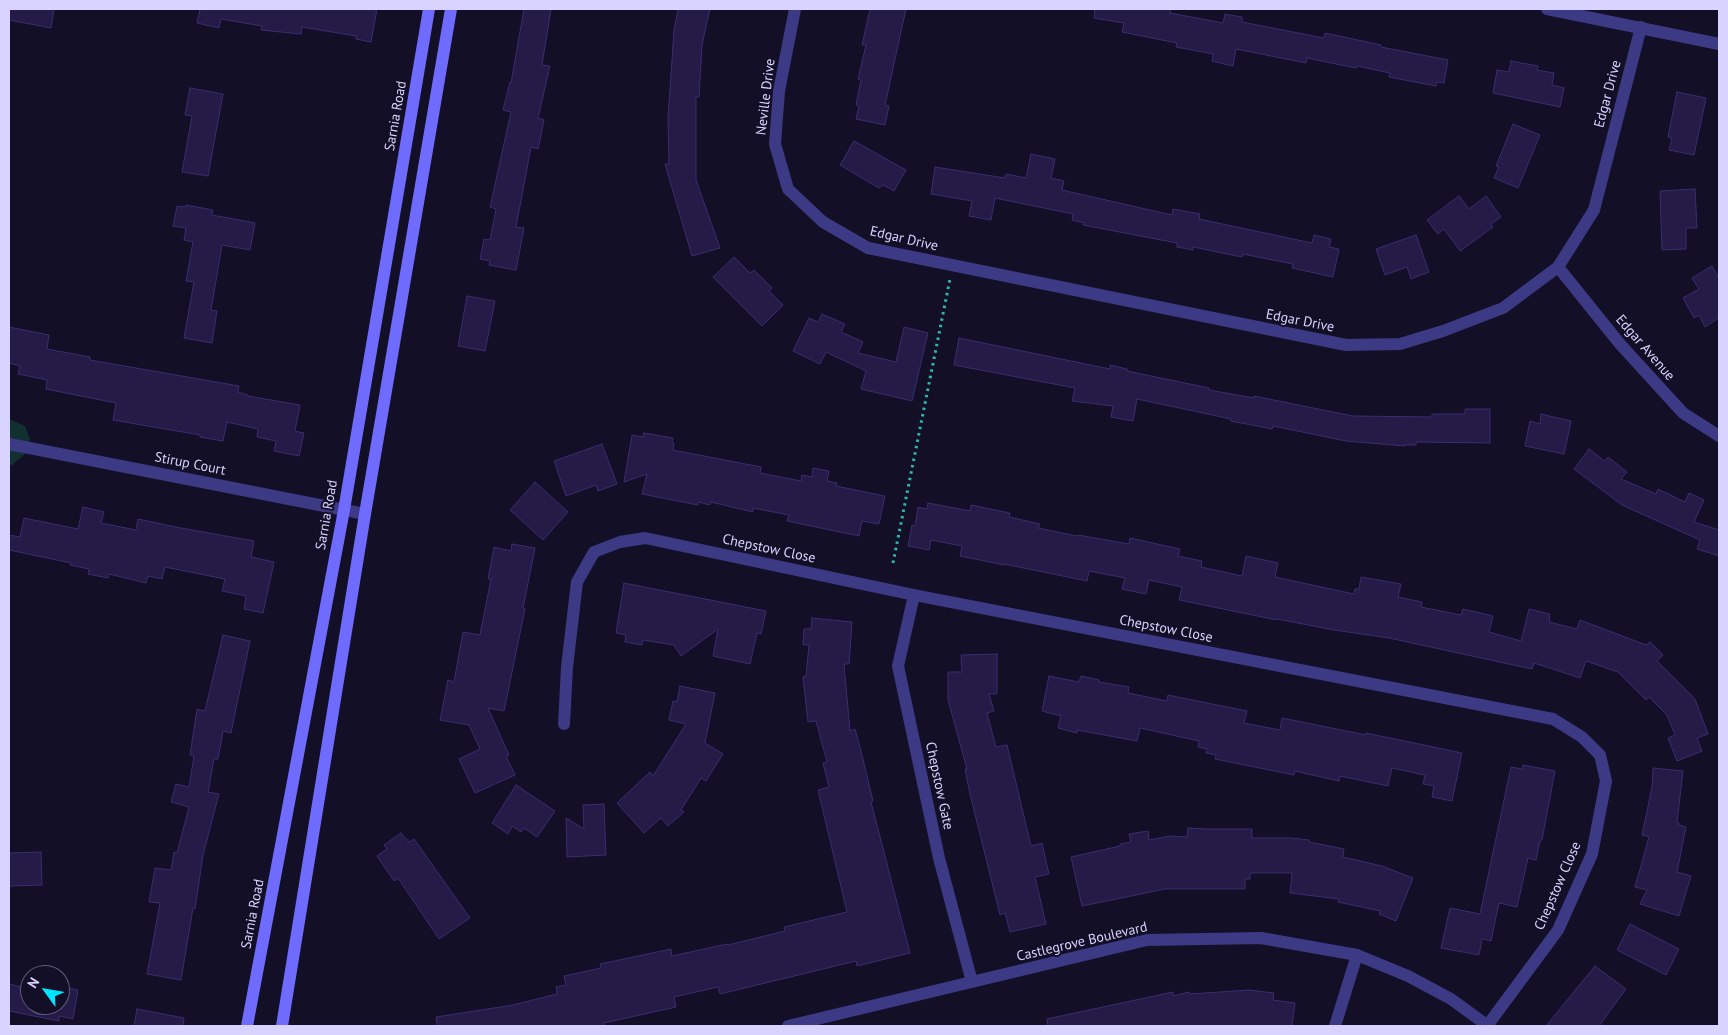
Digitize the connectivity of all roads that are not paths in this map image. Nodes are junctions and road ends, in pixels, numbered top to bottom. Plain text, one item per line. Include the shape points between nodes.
1 (430, 9) edge
2 (451, 9) edge
3 (795, 9) edge
4 (1547, 9) edge
5 (1641, 27) junction
6 (1719, 44) edge
7 (788, 189) joint
8 (1558, 267) junction
9 (1719, 436) edge
10 (9, 444) edge
11 (344, 510) junction
12 (364, 514) junction
13 (914, 595) junction
14 (564, 724) dead end
15 (1356, 955) junction
16 (972, 982) junction
17 (248, 1026) edge
18 (282, 1026) edge
19 (788, 1026) edge
20 (1335, 1026) edge
21 (1488, 1026) edge

1 - 11 main road, Sarnia Road
2 - 12 main road
3 - 7 street, Neville Drive via 779,91 775,144
4 - 5 street
5 - 6 street
5 - 8 street, Edgar Drive via 1594,210
7 - 8 street, Edgar Drive via 823,222 868,248 1346,345 1400,344 1443,331 1503,308
8 - 9 street, Edgar Avenue via 1620,344 1683,413
10 - 11 street, Stirup Court
11 - 12 street, Stirup Court
11 - 17 main road, Sarnia Road
12 - 18 main road
13 - 14 street, Chepstow Close via 645,538 620,542 594,552 577,582
13 - 16 street, Chepstow Gate via 898,666 939,858
13 - 21 street, Chepstow Close via 1552,719 1582,737 1600,755 1606,781 1592,854 1558,930
15 - 16 street, Castlegrove Boulevard via 1261,938 1147,940
15 - 20 street
15 - 21 street, Castlegrove Boulevard via 1408,976 1451,999
16 - 19 street, Castlegrove Boulevard

